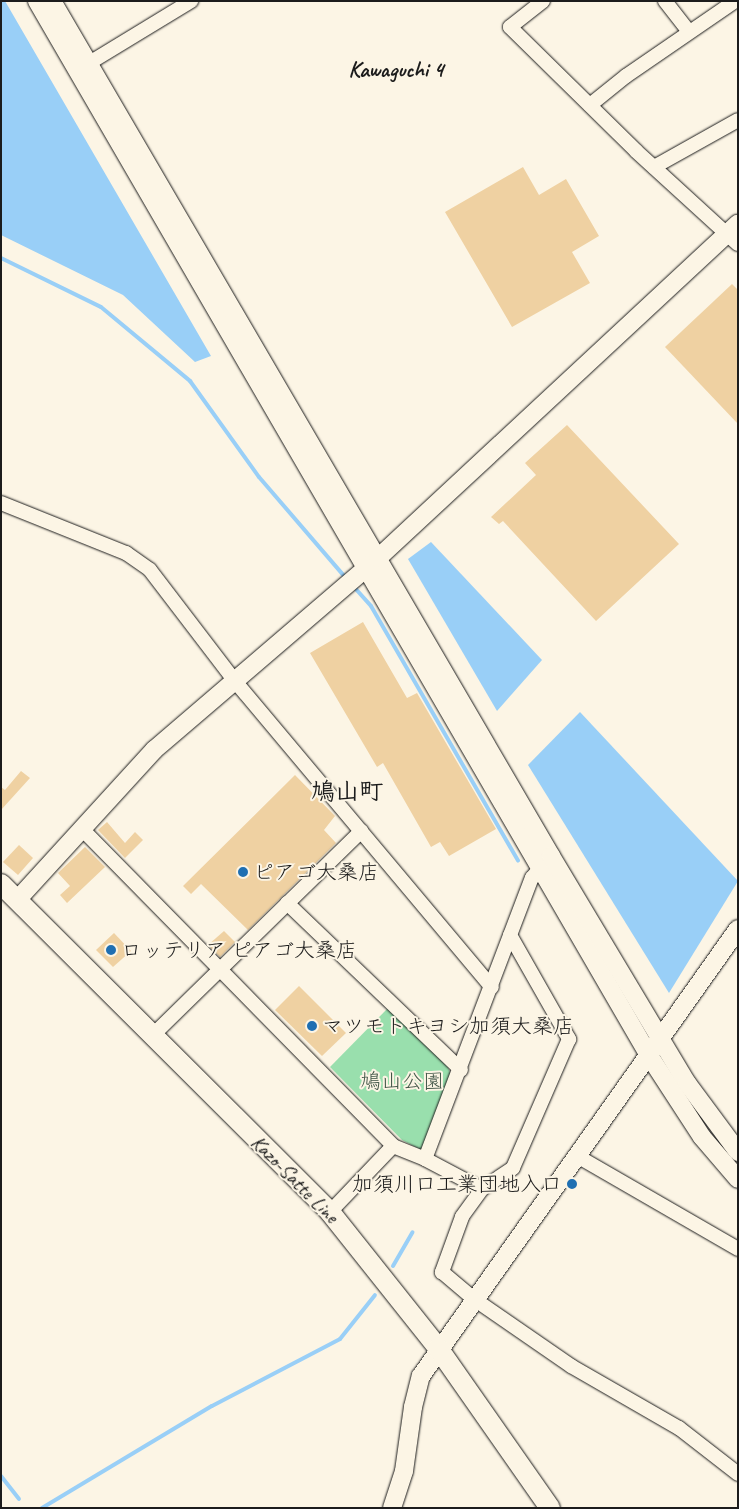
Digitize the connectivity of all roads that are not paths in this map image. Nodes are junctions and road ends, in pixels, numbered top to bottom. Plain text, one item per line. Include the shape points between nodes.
1 (37, 1) edge
2 (52, 1) edge
3 (191, 1) edge
4 (543, 1) edge
5 (665, 1) edge
6 (735, 1) edge
7 (689, 32) junction
8 (83, 67) junction
9 (590, 105) junction
10 (738, 120) edge
11 (654, 167) junction
12 (734, 234) edge
13 (1, 503) edge
14 (373, 563) junction
15 (234, 680) junction
16 (81, 828) junction
17 (361, 830) junction
18 (545, 861) junction
19 (1, 884) edge
20 (18, 899) junction
21 (287, 903) junction
22 (738, 929) edge
23 (510, 935) junction
24 (221, 969) junction
25 (492, 987) junction
26 (152, 1036) junction
27 (662, 1040) junction
28 (650, 1057) junction
29 (461, 1070) junction
30 (393, 1146) junction
31 (738, 1152) edge
32 (577, 1156) junction
33 (425, 1159) junction
34 (738, 1179) edge
35 (482, 1189) junction
36 (330, 1212) junction
37 (738, 1249) edge
38 (474, 1299) junction
39 (438, 1348) junction
40 (738, 1474) edge
41 (392, 1508) edge
42 (550, 1508) edge

1 - 8 street
2 - 8 street
3 - 8 street
4 - 9 street via 510,27
5 - 7 street
6 - 7 street
7 - 9 street
8 - 14 street
9 - 11 street
10 - 11 street
11 - 12 street
12 - 14 street
13 - 15 street via 126,553 150,570
14 - 15 street
14 - 18 street
15 - 16 street via 154,750
15 - 17 street
16 - 20 street
16 - 24 street
17 - 21 street
17 - 25 street
18 - 23 street via 532,878
18 - 27 street
18 - 28 street
19 - 20 main road, Kazo-Satte Line
20 - 26 main road, Kazo-Satte Line
21 - 24 street
21 - 29 street
22 - 27 street
23 - 25 street
23 - 35 street via 569,1039 513,1168
24 - 26 street
24 - 30 street
25 - 29 street
26 - 36 main road, Kazo-Satte Line
27 - 28 street
27 - 31 street via 687,1083
28 - 32 street
28 - 34 street via 702,1137
29 - 33 street
30 - 33 street
30 - 36 street
32 - 37 street
32 - 38 street
33 - 35 street
35 - 38 street via 462,1217 442,1272
36 - 39 main road, Kazo-Satte Line
38 - 39 street
38 - 40 street via 571,1366 679,1428
39 - 41 street via 416,1390 404,1471
39 - 42 main road, Kazo-Satte Line

